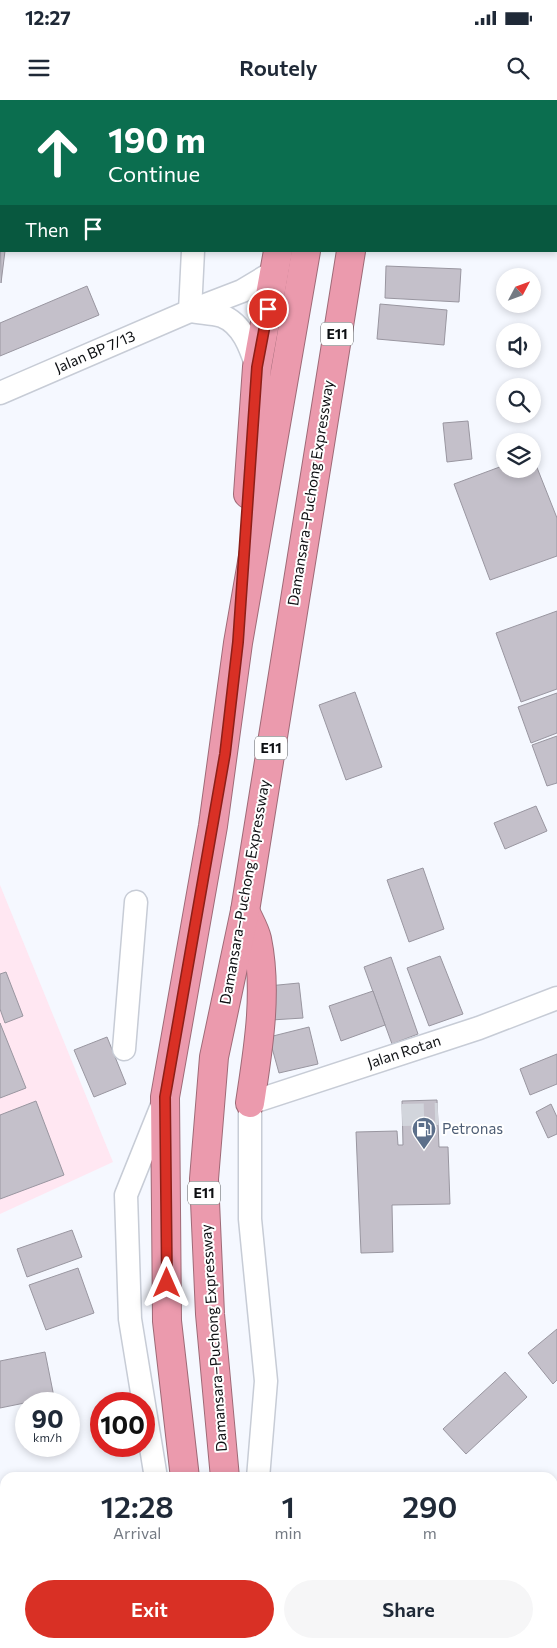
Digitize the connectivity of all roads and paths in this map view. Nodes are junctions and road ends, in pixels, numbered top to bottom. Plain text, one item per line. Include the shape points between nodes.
1 (193, 252) edge
2 (306, 252) edge
3 (355, 253) edge
4 (276, 261) edge
5 (190, 311) junction
6 (257, 367) junction
7 (0, 393) edge
8 (238, 642) junction
9 (136, 902) dead end
10 (245, 911) junction
11 (557, 998) edge
12 (124, 1049) dead end
13 (165, 1097) junction
14 (250, 1103) junction
15 (155, 1472) edge
16 (184, 1472) edge
17 (224, 1472) edge
18 (258, 1472) edge

1 - 5 street
2 - 8 highway, E11
3 - 10 highway, Damansara–Puchong Expressway / E11
4 - 5 street, Jalan BP 7/13 via 242,291
4 - 6 highway
5 - 6 street via 224,317 249,344
5 - 7 street, Jalan BP 7/13
6 - 8 highway
8 - 13 highway, E11 via 213,826
9 - 12 street
10 - 14 highway via 256,937 263,976
10 - 17 highway, Damansara–Puchong Expressway / E11 via 214,1057 204,1179 210,1314
11 - 14 street, Jalan Rotan via 479,1028
13 - 15 street via 126,1195 130,1319
13 - 16 highway, E11 via 167,1321
14 - 18 street via 250,1219 266,1381

